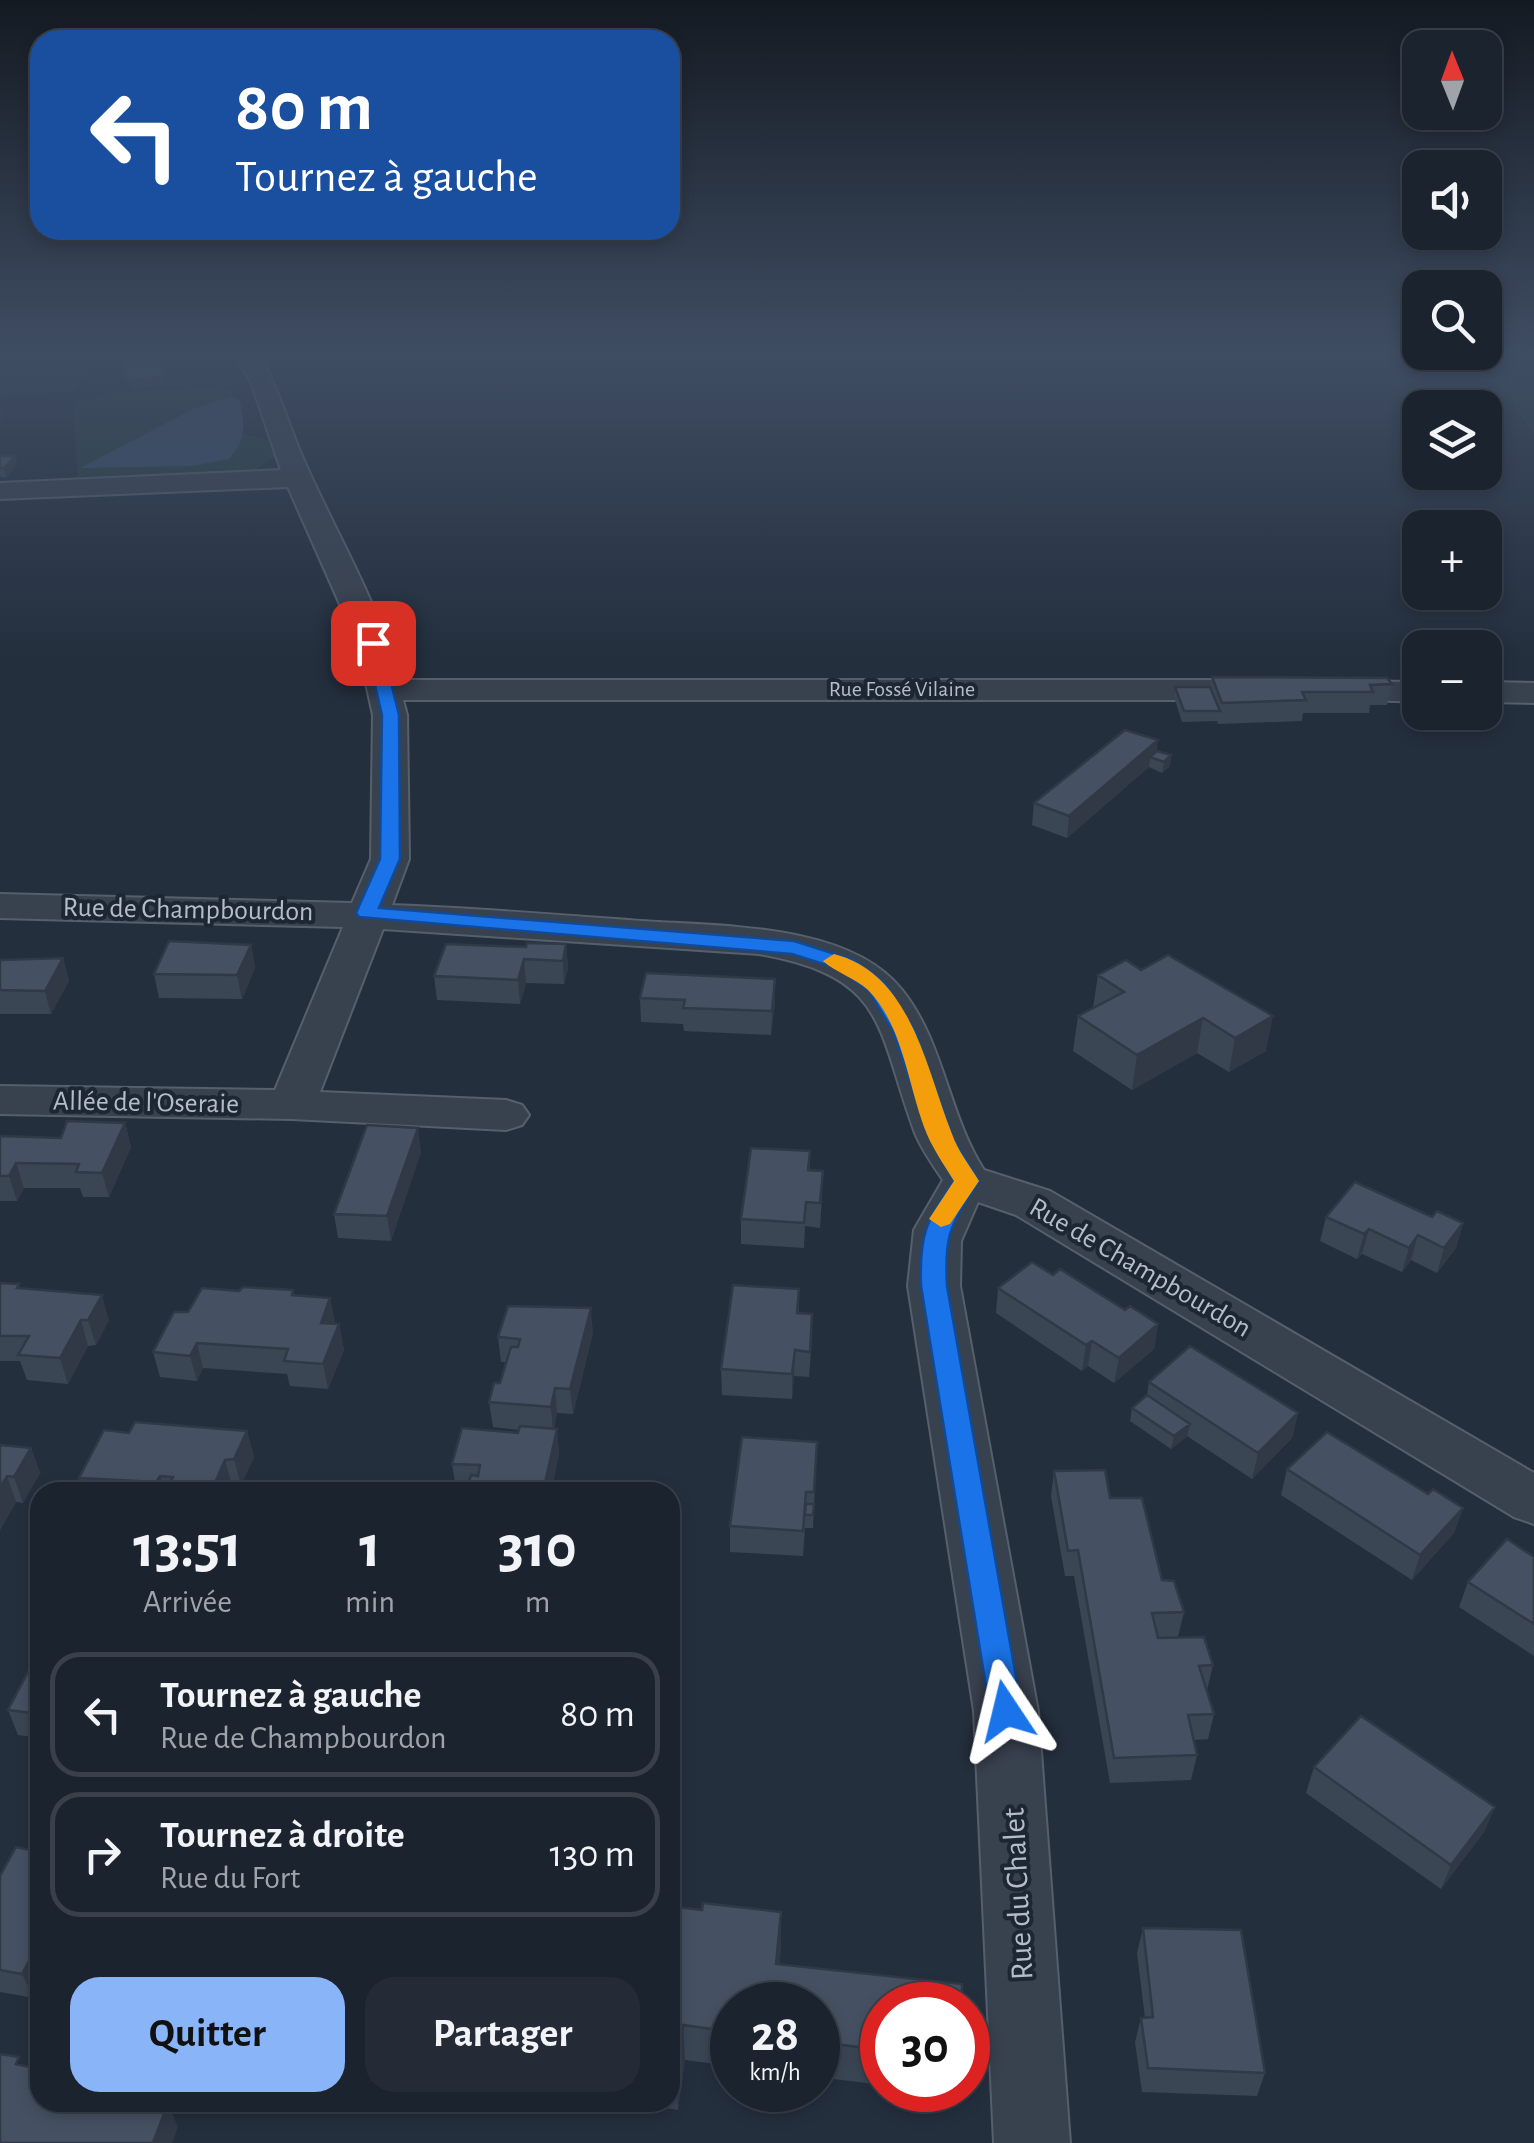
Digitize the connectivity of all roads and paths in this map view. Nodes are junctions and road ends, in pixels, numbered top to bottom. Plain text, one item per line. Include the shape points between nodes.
1 (289, 454) edge
2 (297, 478) junction
3 (0, 491) edge
4 (384, 690) junction
5 (1264, 690) edge
6 (1303, 690) edge
7 (1402, 692) edge
8 (1502, 692) edge
9 (1534, 693) edge
10 (0, 906) edge
11 (366, 913) junction
12 (0, 1100) edge
13 (292, 1105) junction
14 (506, 1115) dead end
15 (967, 1181) junction
16 (1534, 1501) edge
17 (1032, 2143) edge

1 - 2 street
2 - 3 street
2 - 4 street via 373,643
4 - 5 street, Rue Fossé Vilaine
4 - 11 street via 390,715 390,859
6 - 7 street
8 - 9 street
10 - 11 street, Rue de Champbourdon
11 - 13 street
11 - 15 street, Rue de Champbourdon via 794,948 846,965 878,988 904,1031 942,1139
12 - 13 street, Allée de l'Oseraie
13 - 14 street, Allée de l'Oseraie
15 - 16 street, Rue de Champbourdon via 1034,1203
15 - 17 street, Rue du Chalet via 938,1224 934,1286 1006,1711

